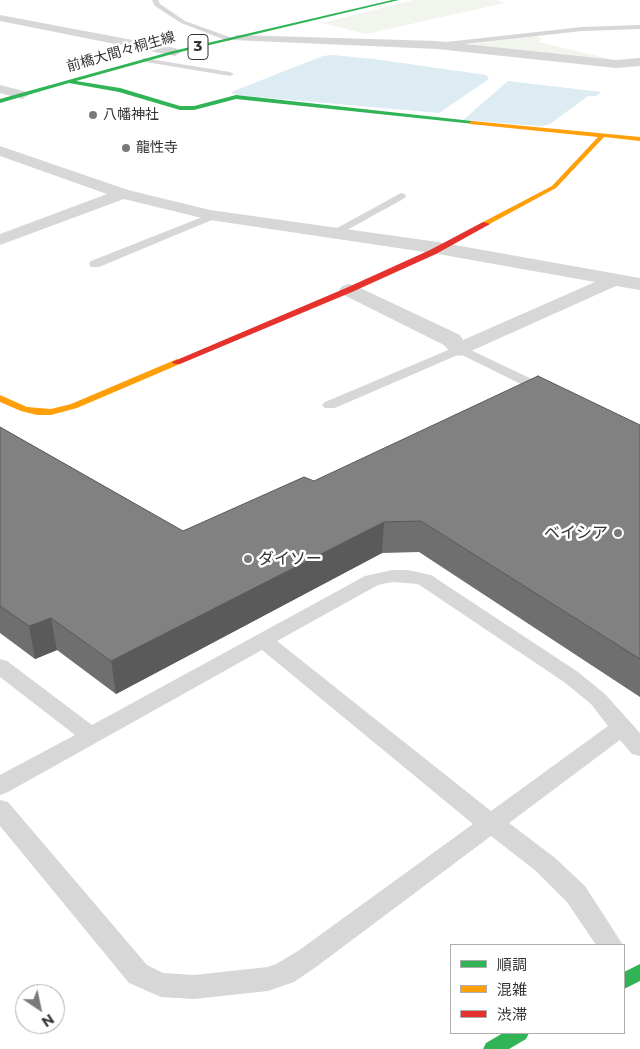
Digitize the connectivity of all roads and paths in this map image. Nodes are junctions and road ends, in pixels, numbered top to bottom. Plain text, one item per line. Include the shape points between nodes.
1 (155, 0) edge
2 (389, 1) edge
3 (0, 18) edge
4 (640, 27) edge
5 (234, 38) junction
6 (437, 45) junction
7 (175, 52) junction
8 (146, 60) junction
9 (640, 62) edge
10 (230, 74) dead end
11 (69, 82) junction
12 (0, 89) edge
13 (22, 95) junction
14 (0, 101) edge
15 (603, 135) junction
16 (640, 139) edge
17 (0, 151) edge
18 (123, 194) junction
19 (401, 196) dead end
20 (215, 215) junction
21 (334, 233) junction
22 (0, 240) edge
23 (438, 248) junction
24 (95, 264) dead end
25 (612, 279) junction
26 (640, 284) edge
27 (349, 290) junction
28 (460, 349) junction
29 (0, 398) edge
30 (563, 400) edge
31 (330, 404) dead end
32 (262, 640) junction
33 (0, 666) edge
34 (622, 727) junction
35 (90, 736) junction
36 (640, 748) edge
37 (0, 786) edge
38 (0, 809) edge
39 (490, 823) junction
40 (609, 944) edge
41 (518, 1034) edge
42 (492, 1049) edge

1 - 5 lane via 157,6 184,22
2 - 5 street, 前橋大間々桐生線 / 3
3 - 7 street
4 - 6 lane via 582,29
5 - 6 street
5 - 7 street, 前橋大間々桐生線 / 3
6 - 9 street via 616,64
7 - 8 street, 前橋大間々桐生線 / 3
8 - 10 lane
8 - 11 street, 前橋大間々桐生線 / 3
11 - 13 street, 前橋大間々桐生線 / 3
11 - 15 street via 120,90 180,108 194,108 236,97
12 - 13 street
13 - 14 street, 前橋大間々桐生線 / 3
15 - 16 street
15 - 23 street via 554,186
17 - 18 street
18 - 20 street
18 - 22 street
19 - 21 lane
20 - 21 street
20 - 24 lane
21 - 23 street
23 - 25 street
23 - 27 street
25 - 26 street
25 - 28 street
27 - 28 street via 452,340
27 - 29 street via 74,406 37,412
28 - 30 lane
28 - 31 lane
32 - 34 lane via 372,580 392,576 424,579 571,677 598,699
32 - 35 lane
32 - 39 lane via 466,807
33 - 35 lane
34 - 36 lane
34 - 39 lane
35 - 37 lane
38 - 39 lane via 138,974 161,985 194,987 268,979 285,973
39 - 40 lane via 545,864 576,894
41 - 42 street

